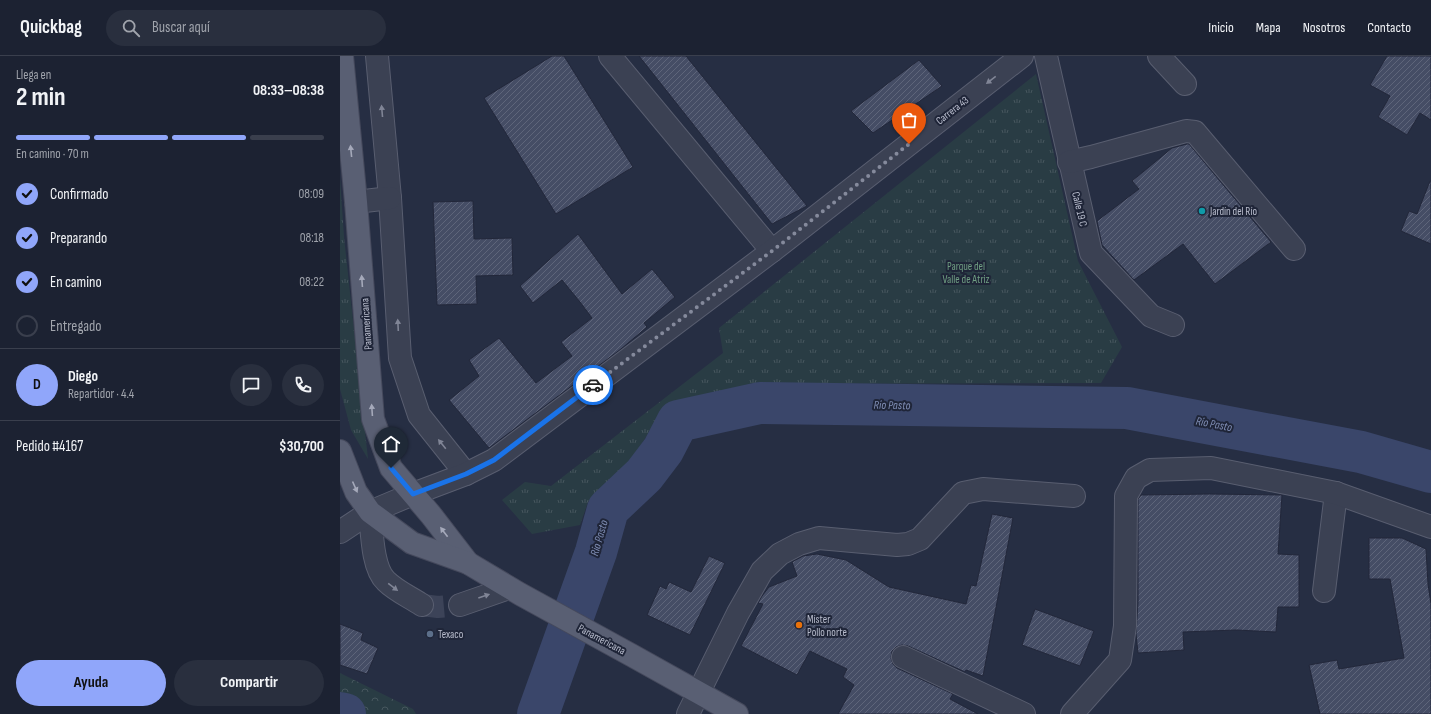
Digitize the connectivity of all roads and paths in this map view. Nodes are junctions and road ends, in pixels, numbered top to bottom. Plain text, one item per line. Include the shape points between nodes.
1 (342, 56) edge
2 (377, 56) edge
3 (610, 56) edge
4 (1022, 56) edge
5 (1046, 56) edge
6 (1159, 56) edge
7 (1186, 84) dead end
8 (1069, 162) junction
9 (390, 198) junction
10 (356, 202) junction
11 (1294, 249) dead end
12 (772, 251) junction
13 (1173, 326) dead end
14 (340, 451) edge
15 (466, 474) junction
16 (1336, 492) junction
17 (413, 494) junction
18 (1074, 496) dead end
19 (370, 512) junction
20 (342, 525) edge
21 (1431, 527) edge
22 (468, 563) junction
23 (376, 565) junction
24 (515, 591) junction
25 (1324, 591) dead end
26 (422, 605) tunnel mouth
27 (460, 605) tunnel mouth
28 (903, 657) dead end
29 (698, 692) junction
30 (688, 714) edge
31 (737, 714) edge
32 (1024, 714) edge
33 (1072, 714) edge

10 -> 1 main road, Panamericana
9 -> 2 street
3 - 12 street
4 -> 12 street, Carrera 43
5 - 8 street, Calle 19 C
6 - 7 street
8 - 11 street via 1186,131 1195,132
8 - 13 street, Calle 19 C via 1091,253 1151,316
9 - 10 street
15 -> 9 street via 419,415 400,358
17 -> 10 main road, Panamericana via 391,468 373,419
12 - 15 street, Carrera 43 via 494,460
14 -> 19 main road, Panamericana via 356,492
15 - 17 street, Carrera 43
16 - 21 street
16 - 25 street
16 - 33 street via 1211,468 1150,470 1136,478 1126,496 1125,626 1120,660
17 - 19 street, Carrera 43
22 -> 17 main road, Panamericana
18 - 29 street via 983,488 963,492 920,539 908,544 897,546 819,538 799,544 780,554 762,571
19 - 20 street, Carrera 43
19 - 22 main road, Panamericana via 412,543
19 - 23 street
20 - 23 street
22 - 24 main road, Panamericana
23 -> 26 street via 384,580
27 -> 24 street
24 - 29 main road, Panamericana
28 - 32 street
29 - 30 street
29 - 31 main road, Panamericana

